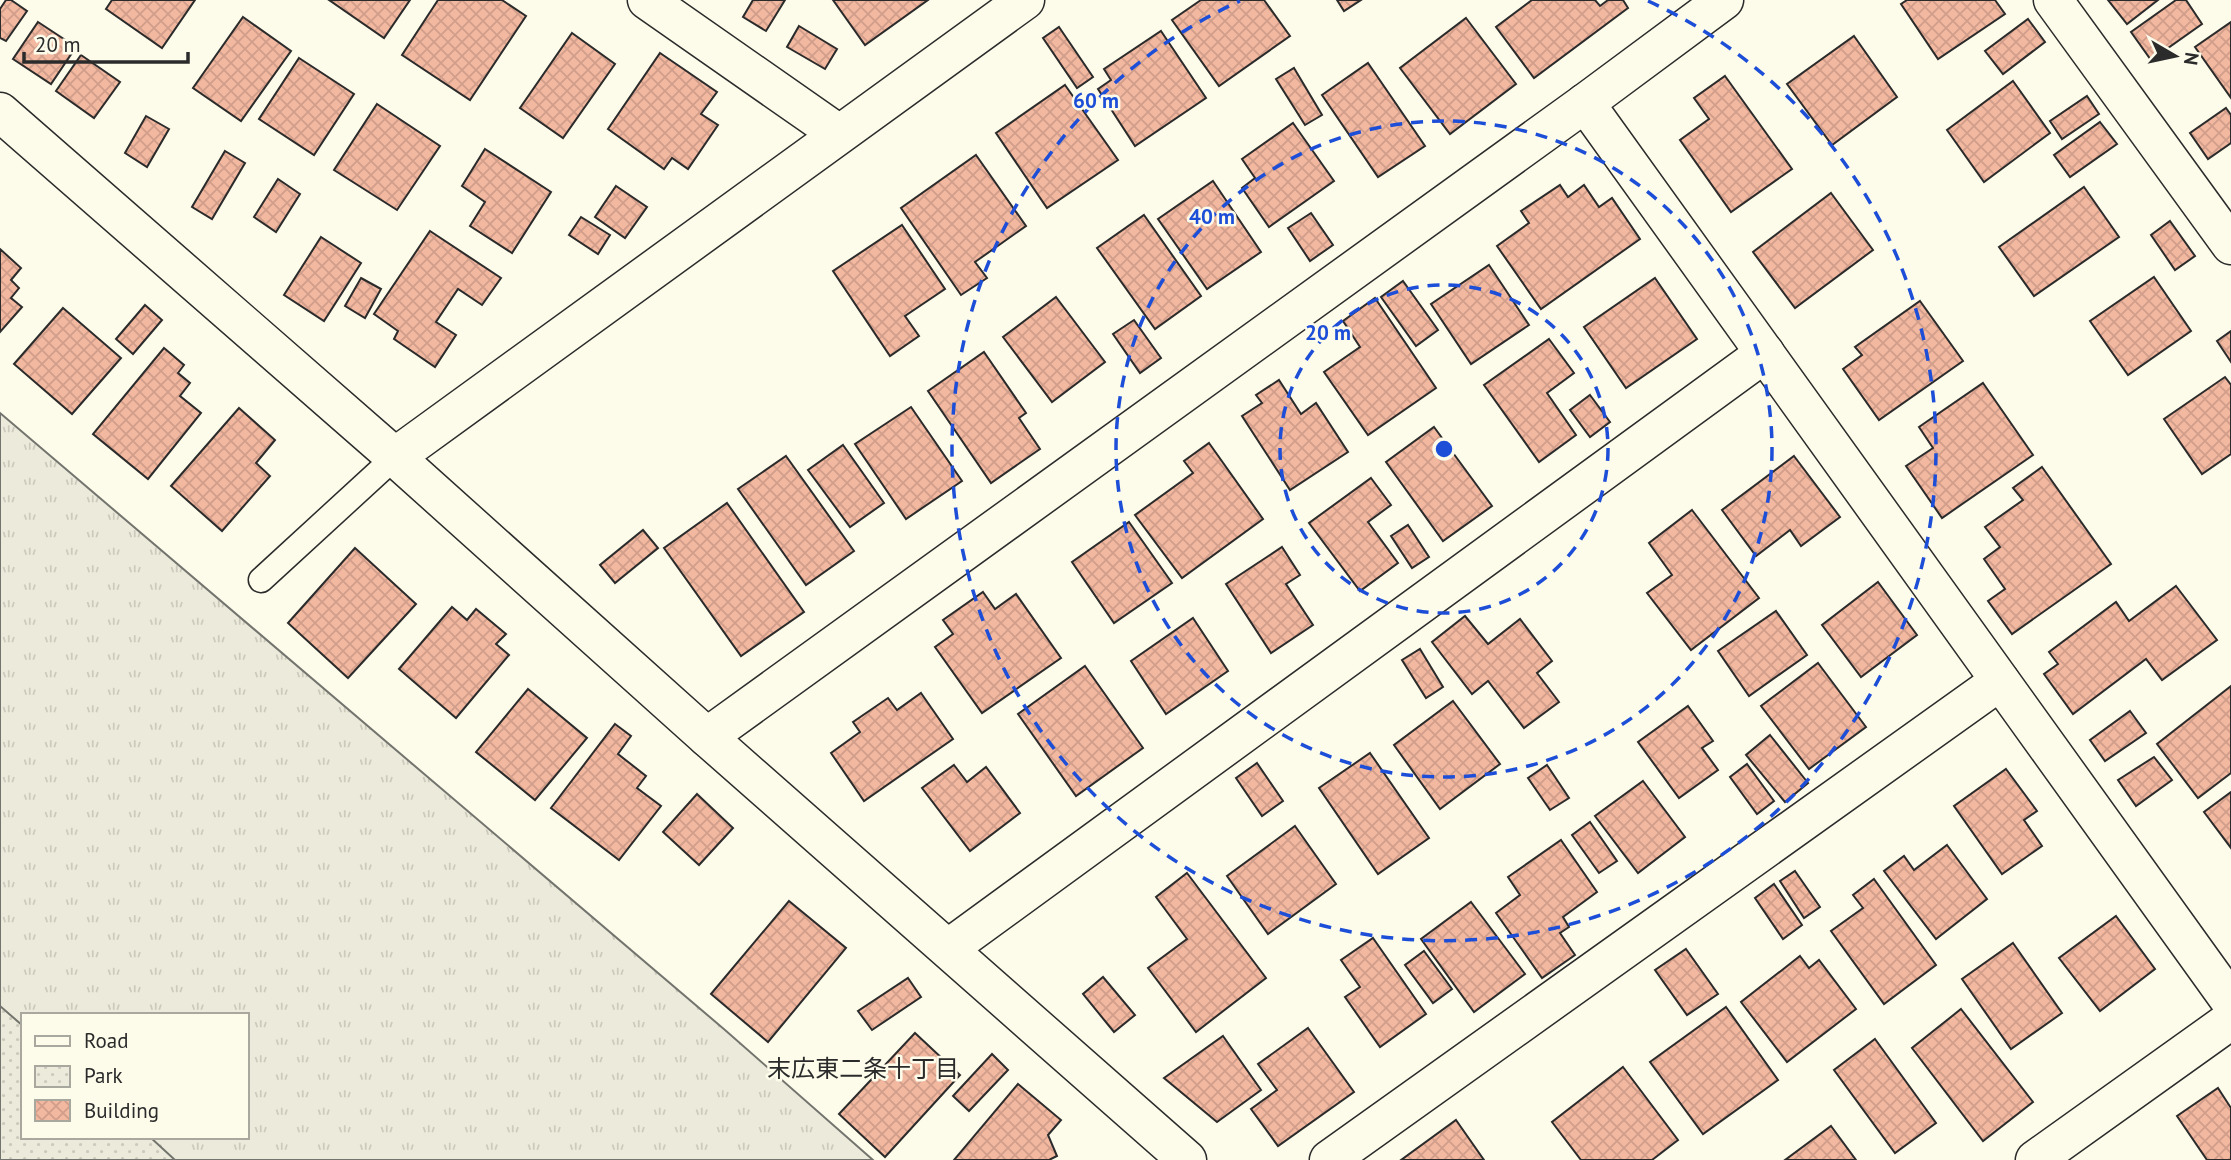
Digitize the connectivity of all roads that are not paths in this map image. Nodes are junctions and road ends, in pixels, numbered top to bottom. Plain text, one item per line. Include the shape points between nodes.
1 (647, 0) edge
2 (1025, 0) edge
3 (2053, 0) edge
4 (1714, 3) edge
5 (1586, 103) junction
6 (0, 112) edge
7 (839, 134) junction
8 (2231, 244) edge
9 (1765, 354) junction
10 (395, 457) junction
11 (261, 580) dead end
12 (2000, 681) junction
13 (707, 737) junction
14 (949, 948) junction
15 (2231, 1002) edge
16 (2231, 1020) edge
17 (1187, 1160) edge
18 (1329, 1160) edge
19 (2035, 1160) edge

1 - 7 street
2 - 7 street
3 - 8 street
4 - 5 street
5 - 9 street
5 - 13 street
6 - 10 street
7 - 10 street
9 - 12 street
9 - 14 street
10 - 11 lane
10 - 13 street
12 - 15 street
12 - 18 street
13 - 14 street
14 - 17 street
16 - 19 street

